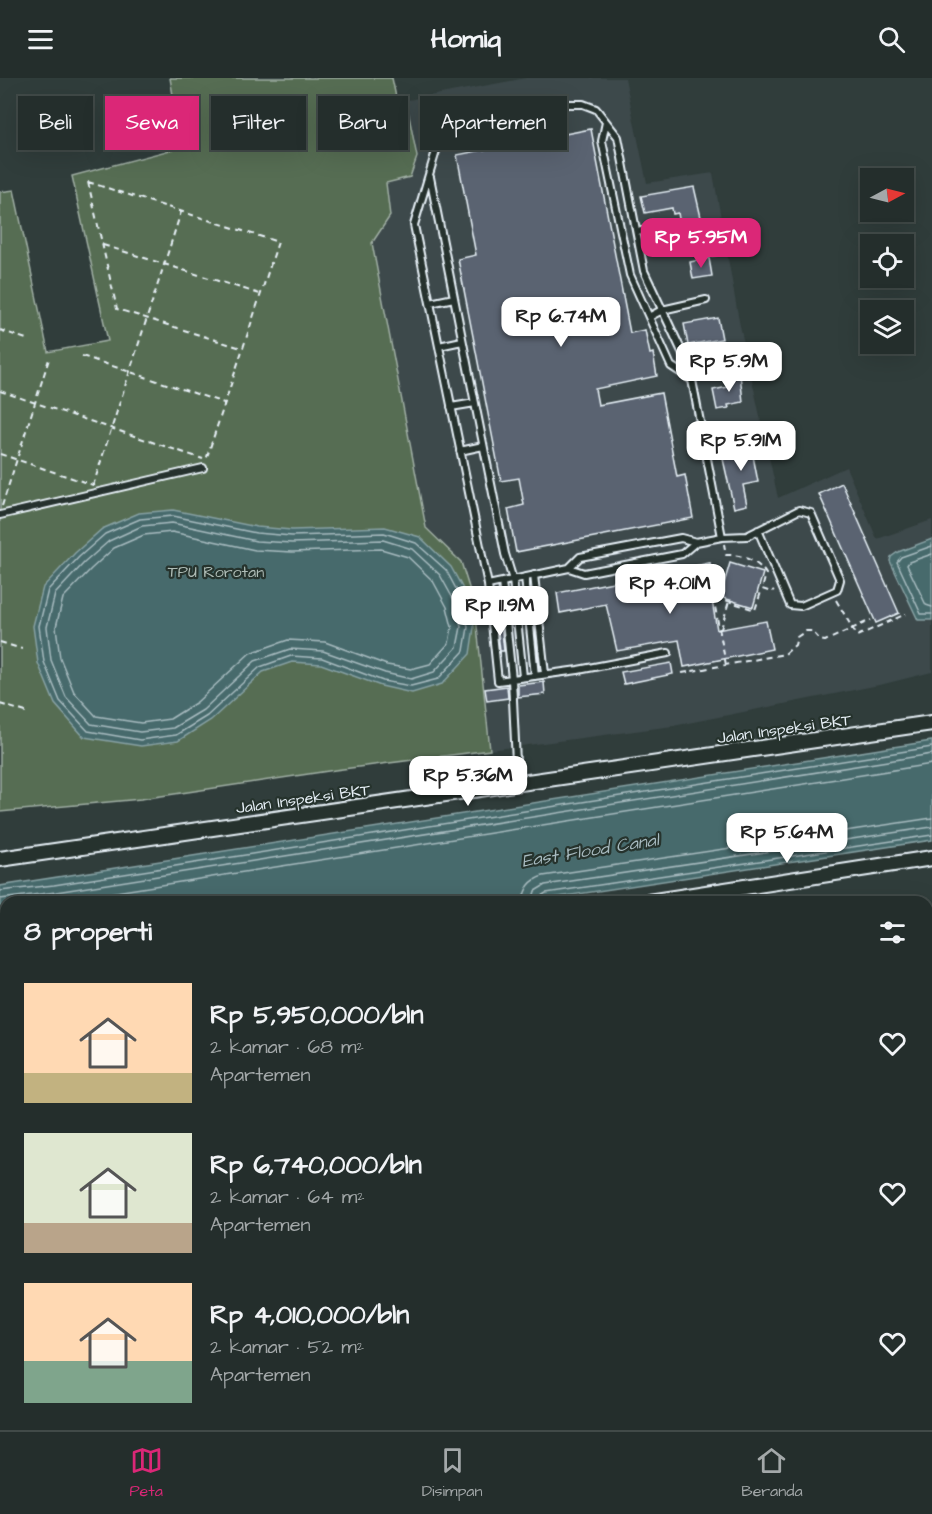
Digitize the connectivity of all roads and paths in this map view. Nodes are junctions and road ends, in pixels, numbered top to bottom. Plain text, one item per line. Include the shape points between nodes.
1 (606, 122) junction
2 (429, 174) junction
3 (182, 211) junction
4 (674, 225) dead end
5 (637, 232) junction
6 (103, 245) junction
7 (164, 264) junction
8 (260, 294) junction
9 (454, 298) junction
10 (706, 300) dead end
11 (430, 303) junction
12 (662, 310) junction
13 (649, 316) junction
14 (147, 318) junction
15 (0, 330) edge
16 (29, 340) dead end
17 (462, 341) junction
18 (439, 346) junction
19 (243, 348) junction
20 (82, 356) dead end
21 (49, 358) dead end
22 (129, 372) junction
23 (692, 380) junction
24 (0, 391) edge
25 (35, 403) junction
26 (225, 403) junction
27 (475, 403) junction
28 (451, 407) junction
29 (111, 428) junction
30 (483, 446) junction
31 (460, 451) junction
32 (0, 454) edge
33 (17, 459) junction
34 (206, 460) junction
35 (203, 468) joint
36 (93, 485) junction
37 (90, 494) junction
38 (0, 513) edge
39 (758, 530) junction
40 (722, 537) junction
41 (696, 542) junction
42 (569, 568) junction
43 (534, 575) junction
44 (525, 577) junction
45 (513, 580) junction
46 (502, 582) junction
47 (488, 585) junction
48 (782, 586) junction
49 (762, 589) junction
50 (832, 592) junction
51 (729, 602) junction
52 (906, 614) dead end
53 (872, 620) dead end
54 (853, 629) junction
55 (720, 632) junction
56 (0, 642) edge
57 (22, 649) dead end
58 (668, 653) dead end
59 (726, 665) junction
60 (681, 673) dead end
61 (545, 674) junction
62 (535, 676) junction
63 (523, 677) junction
64 (512, 679) junction
65 (0, 704) edge
66 (26, 712) dead end
67 (932, 723) edge
68 (517, 784) junction
69 (932, 858) edge
70 (0, 859) edge
71 (687, 896) edge

1 - 2 lane via 596,109 567,104 458,126 445,135
1 - 5 lane via 618,137
1 - 13 lane via 602,141 630,275
2 - 9 lane
2 - 11 lane via 414,225
3 - 6 path via 88,182
3 - 7 path
3 - 8 path via 278,242
4 - 5 lane
5 - 12 lane via 644,271
6 - 7 path
6 - 14 path via 117,309
7 - 8 path
7 - 14 path
8 - 19 path
9 - 11 lane
9 - 17 lane
10 - 12 lane
11 - 18 lane
12 - 13 lane
12 - 23 lane
13 - 23 lane via 671,366
14 - 19 path
14 - 22 path
15 - 16 path
17 - 18 lane
17 - 27 lane
18 - 28 lane
19 - 26 path
20 - 22 path
21 - 25 path
22 - 26 path
22 - 29 path
23 - 40 lane
24 - 25 path
25 - 29 path
25 - 33 path
26 - 34 path
27 - 28 lane
27 - 30 lane
28 - 31 lane
29 - 34 path
29 - 36 path
30 - 31 lane
30 - 45 lane
31 - 47 lane
32 - 33 path
33 - 36 path
33 - 38 path
34 - 35 path
35 - 37 lane
36 - 37 path
37 - 38 lane
39 - 40 lane via 747,536
39 - 48 lane
39 - 50 lane via 799,510 811,513 840,580 837,590
40 - 41 lane
40 - 49 path via 726,555 762,567 766,574
41 - 42 lane via 681,538 580,557
41 - 42 lane via 682,554 584,573
42 - 43 lane
43 - 44 lane
43 - 61 lane
44 - 45 lane
44 - 62 lane
45 - 46 lane
45 - 63 lane
46 - 47 lane
46 - 64 lane
47 - 64 lane via 498,681
48 - 49 path via 771,592
48 - 50 lane via 790,605 801,606
49 - 51 path via 755,610
50 - 54 path
51 - 55 path
51 - 55 path via 713,596
52 - 54 path via 857,636
53 - 54 path
54 - 59 path via 825,641 806,631 785,654
55 - 59 path
56 - 57 path
58 - 61 lane
59 - 60 path
61 - 62 lane
62 - 63 lane
63 - 64 lane
64 - 68 lane
65 - 66 path
67 - 68 street, Jalan Inspeksi BKT
68 - 70 street, Jalan Inspeksi BKT
69 - 71 street

